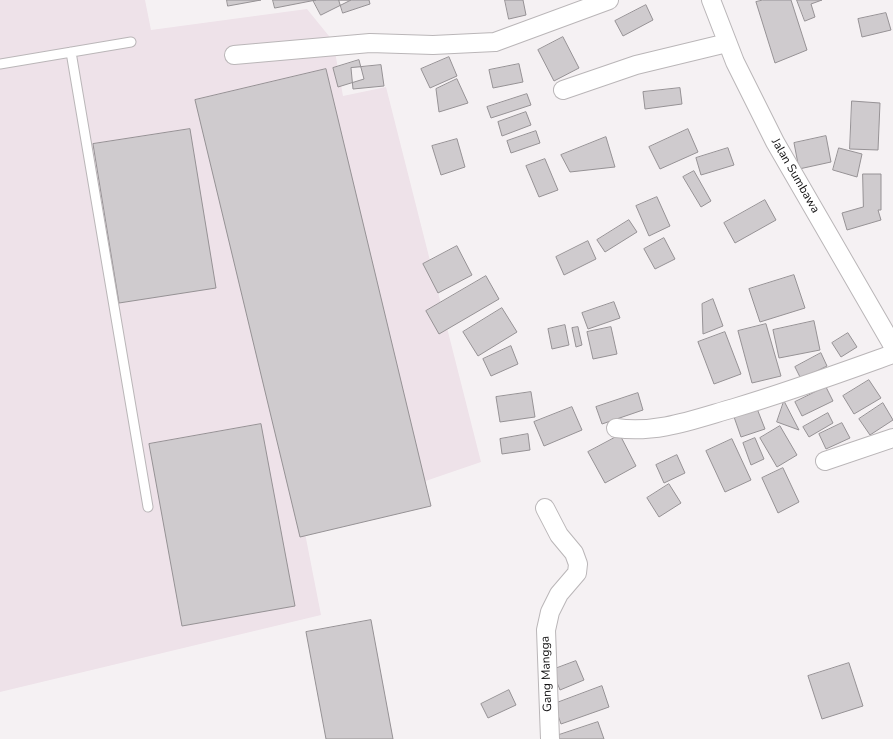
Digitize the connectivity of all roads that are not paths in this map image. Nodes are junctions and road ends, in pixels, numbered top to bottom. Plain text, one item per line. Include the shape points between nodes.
1 (610, 0) edge
2 (711, 0) edge
3 (131, 42) dead end
4 (727, 43) junction
5 (71, 52) junction
6 (234, 55) dead end
7 (0, 64) edge
8 (563, 90) dead end
9 (893, 346) edge
10 (893, 354) edge
11 (616, 428) dead end
12 (893, 438) edge
13 (825, 461) dead end
14 (148, 507) dead end
15 (545, 508) dead end
16 (550, 739) edge

1 - 6 street via 495,42 433,45 370,43
2 - 4 street, Jalan Sumbawa
3 - 5 lane
4 - 8 street via 636,65
4 - 9 street, Jalan Sumbawa via 775,142
5 - 7 lane
5 - 14 lane
10 - 11 street via 777,395 677,424 647,430
12 - 13 street
15 - 16 street, Gang Mangga via 559,535 574,553 578,564 577,573 559,594 550,612 546,630

